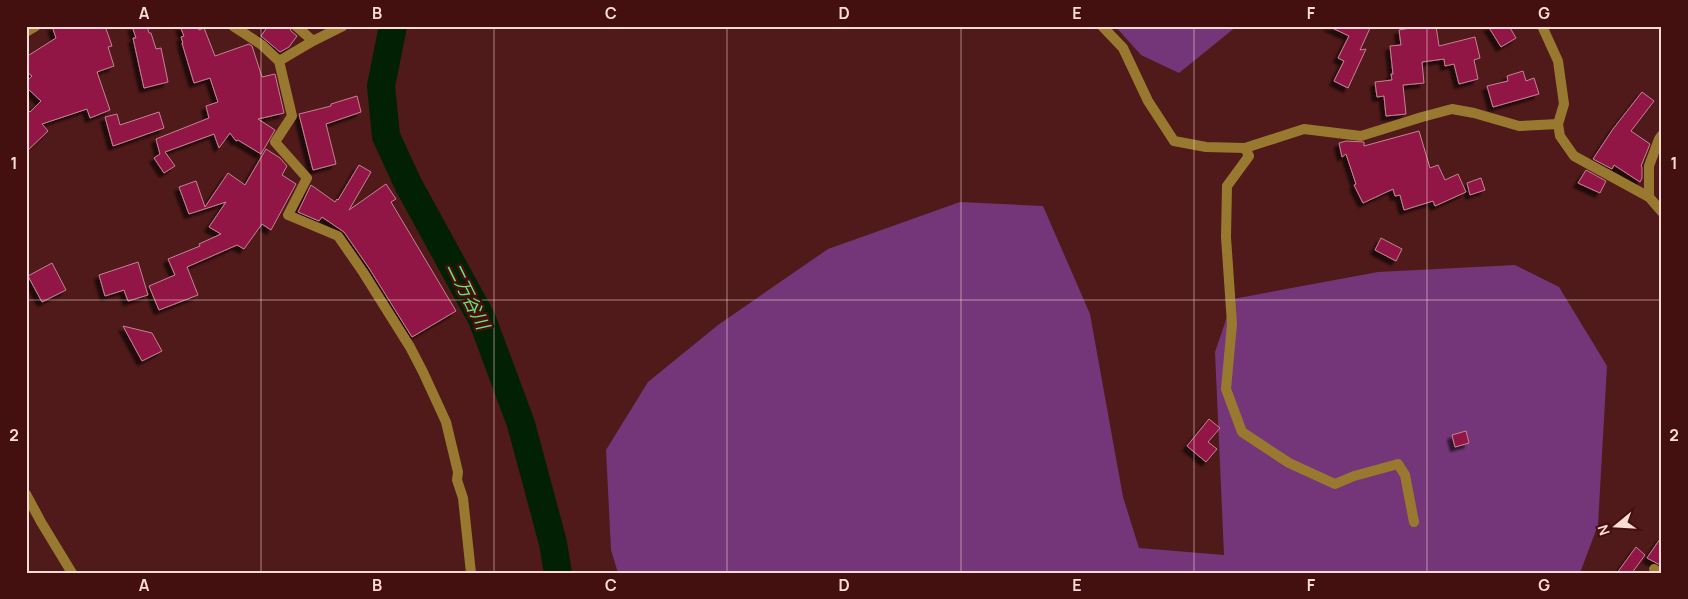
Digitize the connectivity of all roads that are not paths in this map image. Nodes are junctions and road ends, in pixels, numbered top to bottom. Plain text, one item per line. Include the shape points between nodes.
1 (36, 26) edge
2 (232, 26) edge
3 (296, 26) edge
4 (343, 26) edge
5 (1102, 26) edge
6 (1542, 26) edge
7 (26, 32) edge
8 (313, 41) junction
9 (278, 61) junction
10 (1558, 124) junction
11 (1662, 135) edge
12 (1245, 148) junction
13 (1649, 197) junction
14 (1662, 212) edge
15 (26, 494) edge
16 (1414, 522) dead end
17 (72, 573) edge
18 (472, 573) edge

1 - 7 street
2 - 9 street via 262,45
3 - 8 street
4 - 8 street
5 - 12 street via 1123,48 1148,101 1174,141 1206,147
6 - 10 street via 1558,60 1564,104
8 - 9 street
9 - 18 street via 292,116 274,142 307,178 288,215 338,236 383,303 423,372 446,422 463,498
10 - 12 street via 1519,126 1452,109 1361,136 1304,129
10 - 13 street via 1560,136 1574,156
11 - 13 street via 1649,166
12 - 16 street via 1249,156 1227,186 1226,237 1232,324 1226,389 1242,432 1288,463 1335,484 1398,464 1405,475
13 - 14 street
15 - 17 street

